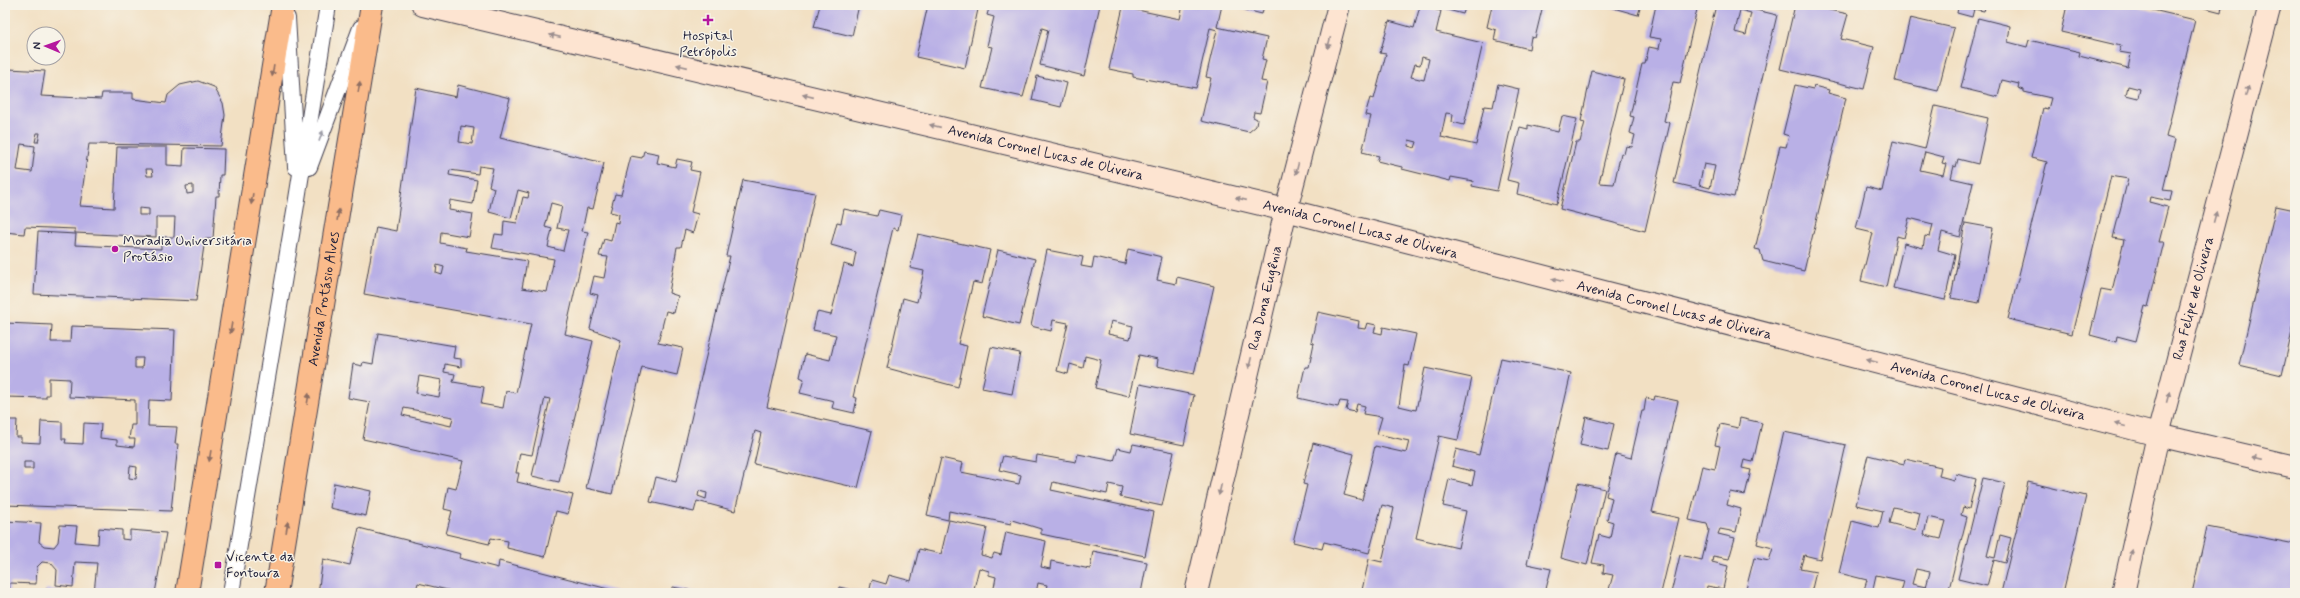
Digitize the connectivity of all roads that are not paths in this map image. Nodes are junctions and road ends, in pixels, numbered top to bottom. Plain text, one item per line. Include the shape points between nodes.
1 (283, 5) edge
2 (287, 5) edge
3 (328, 5) edge
4 (371, 5) edge
5 (423, 5) edge
6 (1338, 5) edge
7 (2270, 5) edge
8 (298, 198) junction
9 (1286, 210) junction
10 (2158, 435) junction
11 (2295, 467) edge
12 (187, 593) edge
13 (231, 593) edge
14 (276, 593) edge
15 (1196, 593) edge
16 (2123, 593) edge

1 -> 12 main road
2 - 8 lane
3 - 8 lane
8 -> 4 lane
14 -> 4 main road, Avenida Protásio Alves
9 -> 5 street, Avenida Coronel Lucas de Oliveira
6 -> 9 street, Rua Dona Eugênia
10 -> 7 street, Rua Felipe de Oliveira
8 - 13 lane
10 -> 9 street, Avenida Coronel Lucas de Oliveira
9 -> 15 street, Rua Dona Eugênia
11 -> 10 street, Avenida Coronel Lucas de Oliveira
16 -> 10 street, Rua Felipe de Oliveira

